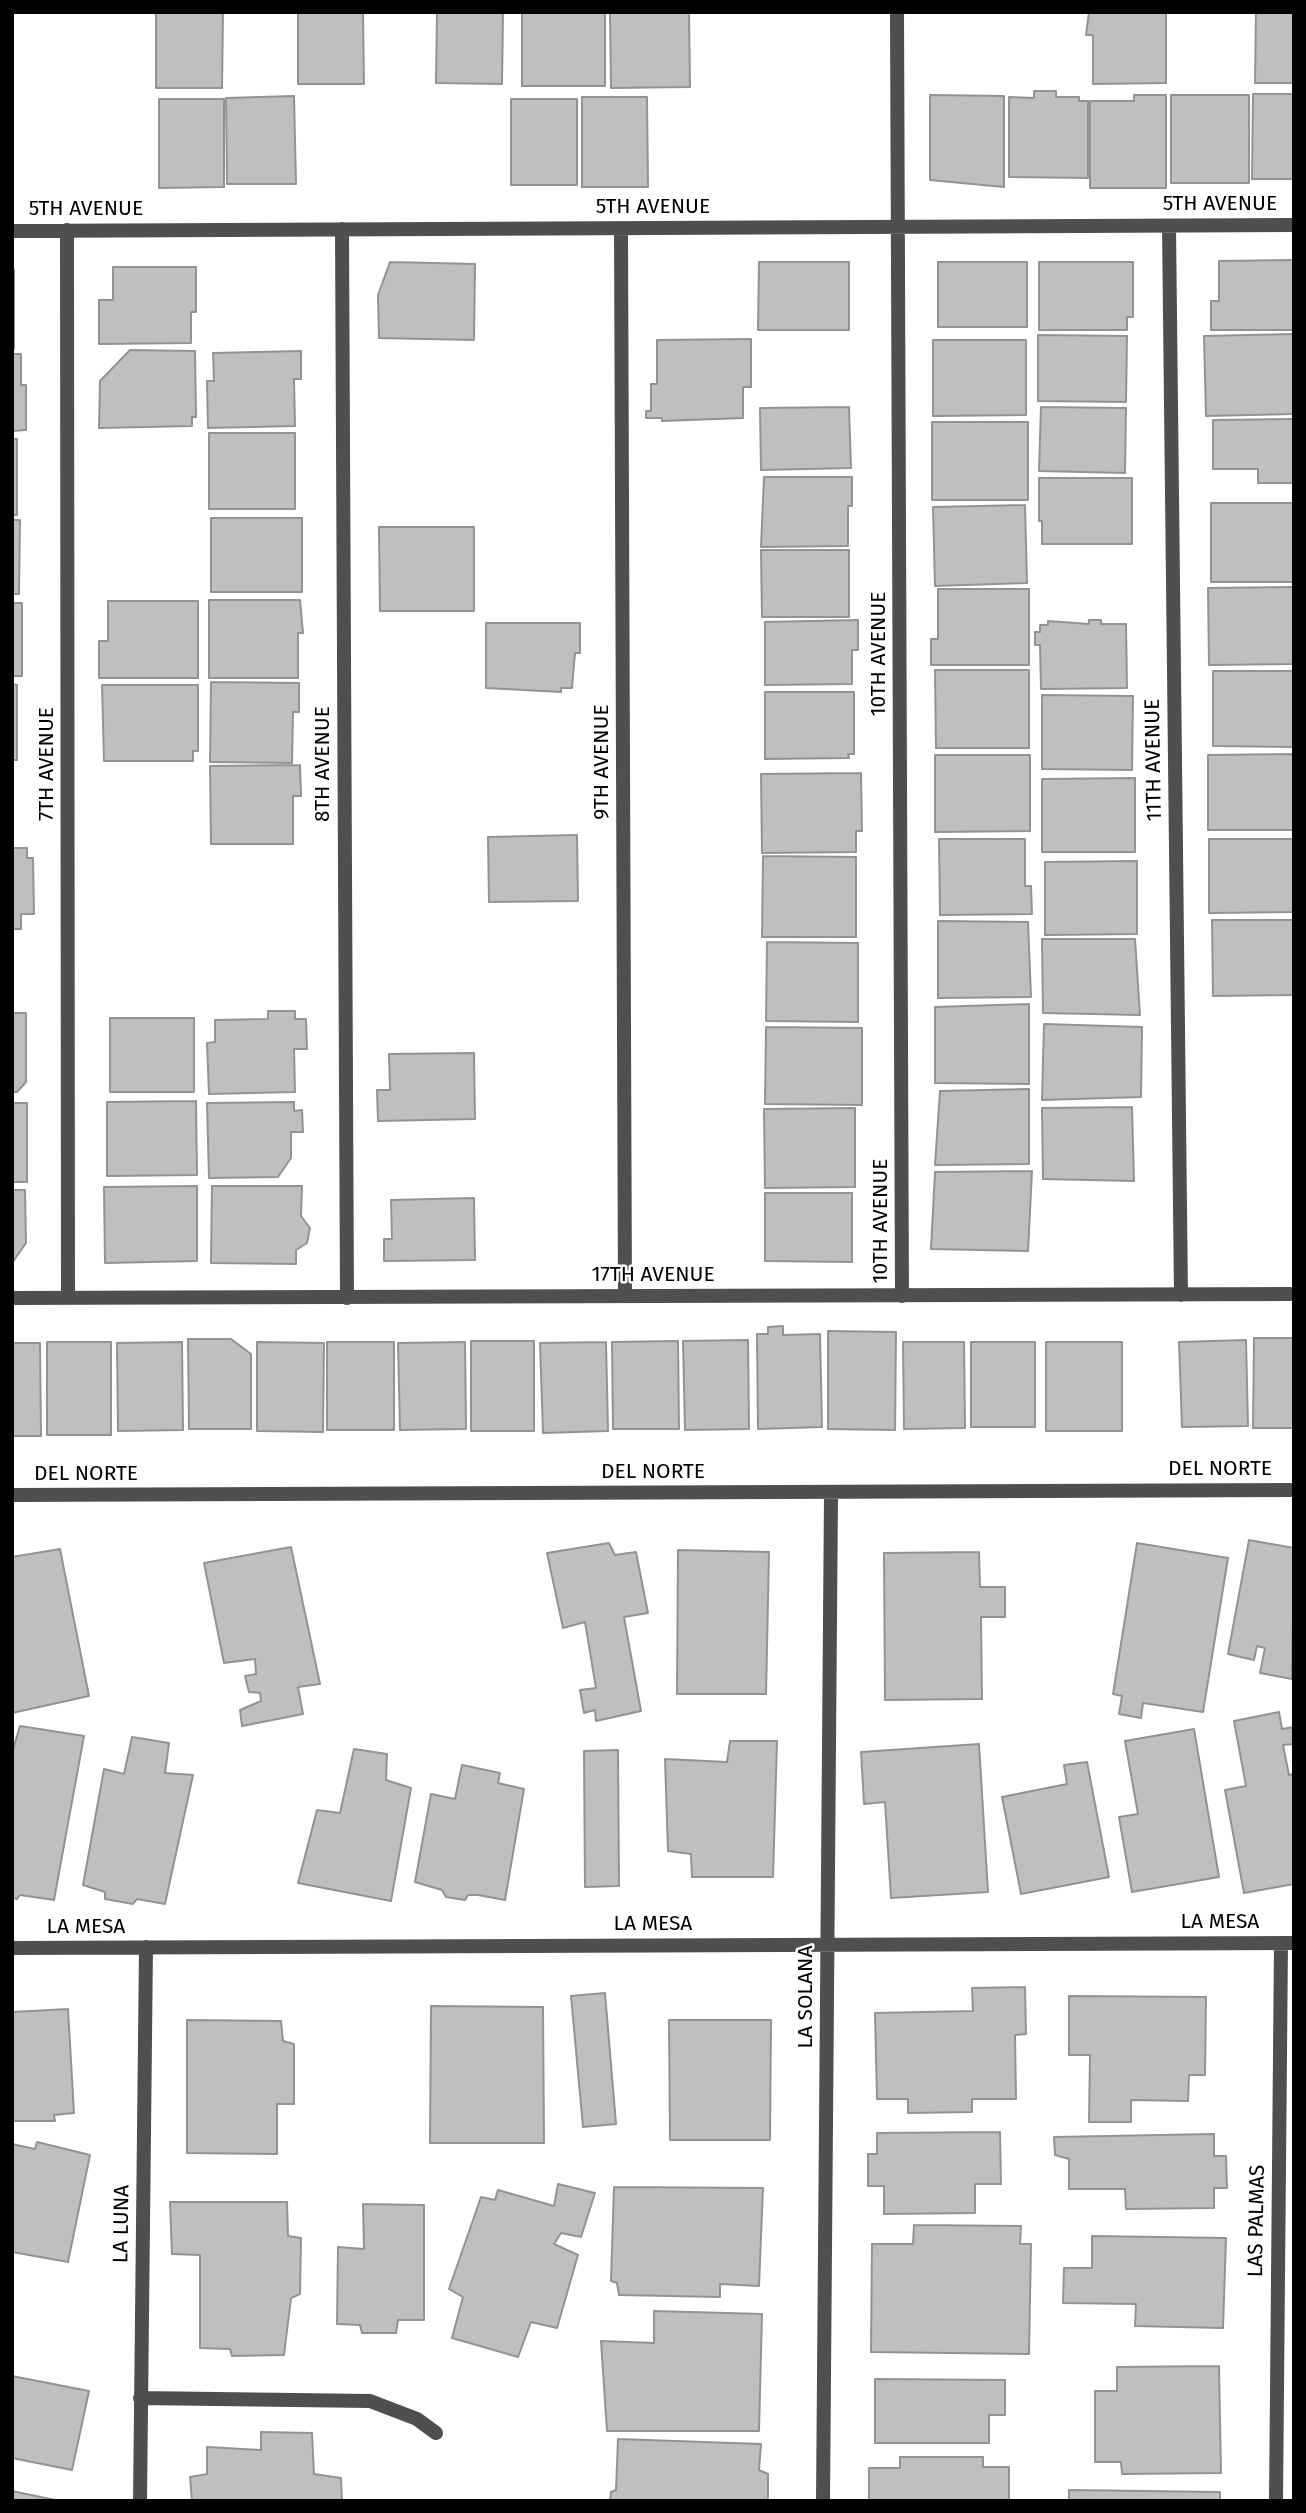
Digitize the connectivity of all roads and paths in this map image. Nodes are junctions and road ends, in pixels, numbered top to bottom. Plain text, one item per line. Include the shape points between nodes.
1 (897, 12) edge
2 (1294, 225) edge
3 (1169, 226) junction
4 (898, 228) junction
5 (342, 229) junction
6 (621, 229) junction
7 (12, 230) edge
8 (67, 230) junction
9 (1294, 1294) edge
10 (1181, 1295) junction
11 (625, 1296) junction
12 (902, 1296) junction
13 (68, 1297) junction
14 (12, 1298) edge
15 (347, 1298) junction
16 (1294, 1490) edge
17 (831, 1493) junction
18 (12, 1495) edge
19 (1287, 1942) edge
20 (827, 1944) junction
21 (146, 1947) junction
22 (12, 1948) edge
23 (141, 2398) junction
24 (436, 2432) dead end
25 (140, 2501) edge
26 (823, 2501) edge
27 (1276, 2501) edge

1 - 4 lane, 10TH AVENUE
2 - 3 lane, 5TH AVENUE
3 - 4 lane, 5TH AVENUE
3 - 10 lane, 11TH AVENUE
4 - 6 lane, 5TH AVENUE
4 - 12 lane, 10TH AVENUE
5 - 6 lane, 5TH AVENUE
5 - 8 lane, 5TH AVENUE
5 - 15 lane, 8TH AVENUE
6 - 11 lane, 9TH AVENUE
7 - 8 lane, 5TH AVENUE
8 - 13 lane, 7TH AVENUE
9 - 10 lane, 17TH AVENUE
10 - 12 lane, 17TH AVENUE
11 - 12 lane, 17TH AVENUE
11 - 15 lane, 17TH AVENUE
13 - 14 lane, 17TH AVENUE
13 - 15 lane, 17TH AVENUE
16 - 17 lane, DEL NORTE
17 - 18 lane, DEL NORTE
17 - 20 lane, LA SOLANA
19 - 20 lane, LA MESA
19 - 27 lane, LAS PALMAS
20 - 21 lane, LA MESA
20 - 26 lane, LA SOLANA
21 - 22 lane, LA MESA
21 - 23 lane, LA LUNA
23 - 24 lane via 370,2401 417,2419
23 - 25 lane, LA LUNA

